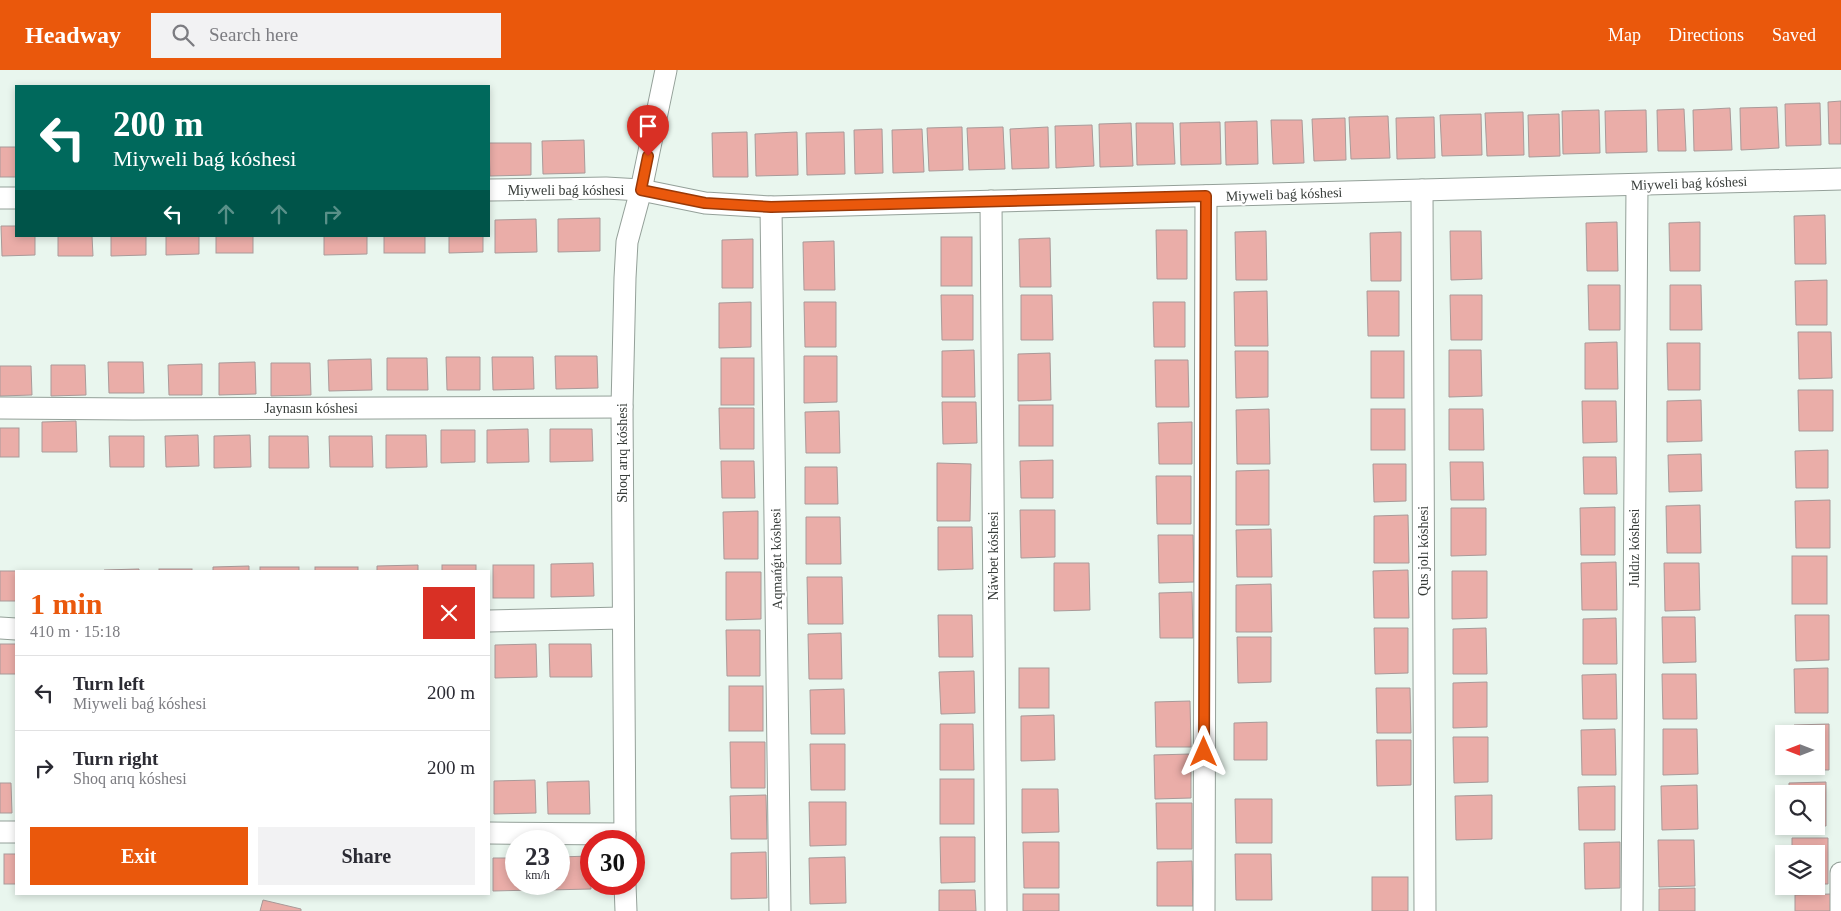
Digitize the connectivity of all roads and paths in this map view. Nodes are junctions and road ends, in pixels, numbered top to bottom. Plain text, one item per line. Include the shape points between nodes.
1 (666, 70) edge
2 (1841, 179) edge
3 (1637, 185) junction
4 (490, 190) edge
5 (641, 190) junction
6 (1422, 190) junction
7 (1206, 196) junction
8 (0, 198) edge
9 (15, 198) edge
10 (991, 201) junction
11 (771, 207) junction
12 (622, 407) junction
13 (0, 408) edge
14 (623, 618) junction
15 (490, 621) edge
16 (0, 628) edge
17 (15, 629) edge
18 (625, 830) edge
19 (0, 832) edge
20 (15, 832) edge
21 (490, 833) edge
22 (580, 836) edge
23 (1841, 873) edge
24 (625, 895) edge
25 (626, 911) edge
26 (780, 911) edge
27 (996, 911) edge
28 (1204, 911) edge
29 (1425, 911) edge
30 (1632, 911) edge
31 (1840, 911) edge

1 - 5 street, Shoq arıq kóshesi
2 - 3 street, Miyweli baǵ kóshesi
3 - 6 street, Miyweli baǵ kóshesi
3 - 30 street, Juldız kóshesi
4 - 5 street, Miyweli baǵ kóshesi
5 - 11 street, Miyweli baǵ kóshesi via 705,203
5 - 12 street, Shoq arıq kóshesi via 628,242
6 - 7 street, Miyweli baǵ kóshesi
6 - 29 street, Qus jolı kóshesi
7 - 10 street, Miyweli baǵ kóshesi
7 - 28 street
8 - 9 street
10 - 11 street, Miyweli baǵ kóshesi
10 - 27 street, Náwbet kóshesi
11 - 26 street, Aqmańǵıt kóshesi
12 - 13 street, Jaynasın kóshesi
12 - 14 street, Shoq arıq kóshesi
14 - 15 street
14 - 18 street, Shoq arıq kóshesi
16 - 17 street
19 - 20 street
21 - 22 street
23 - 31 street
24 - 25 street

